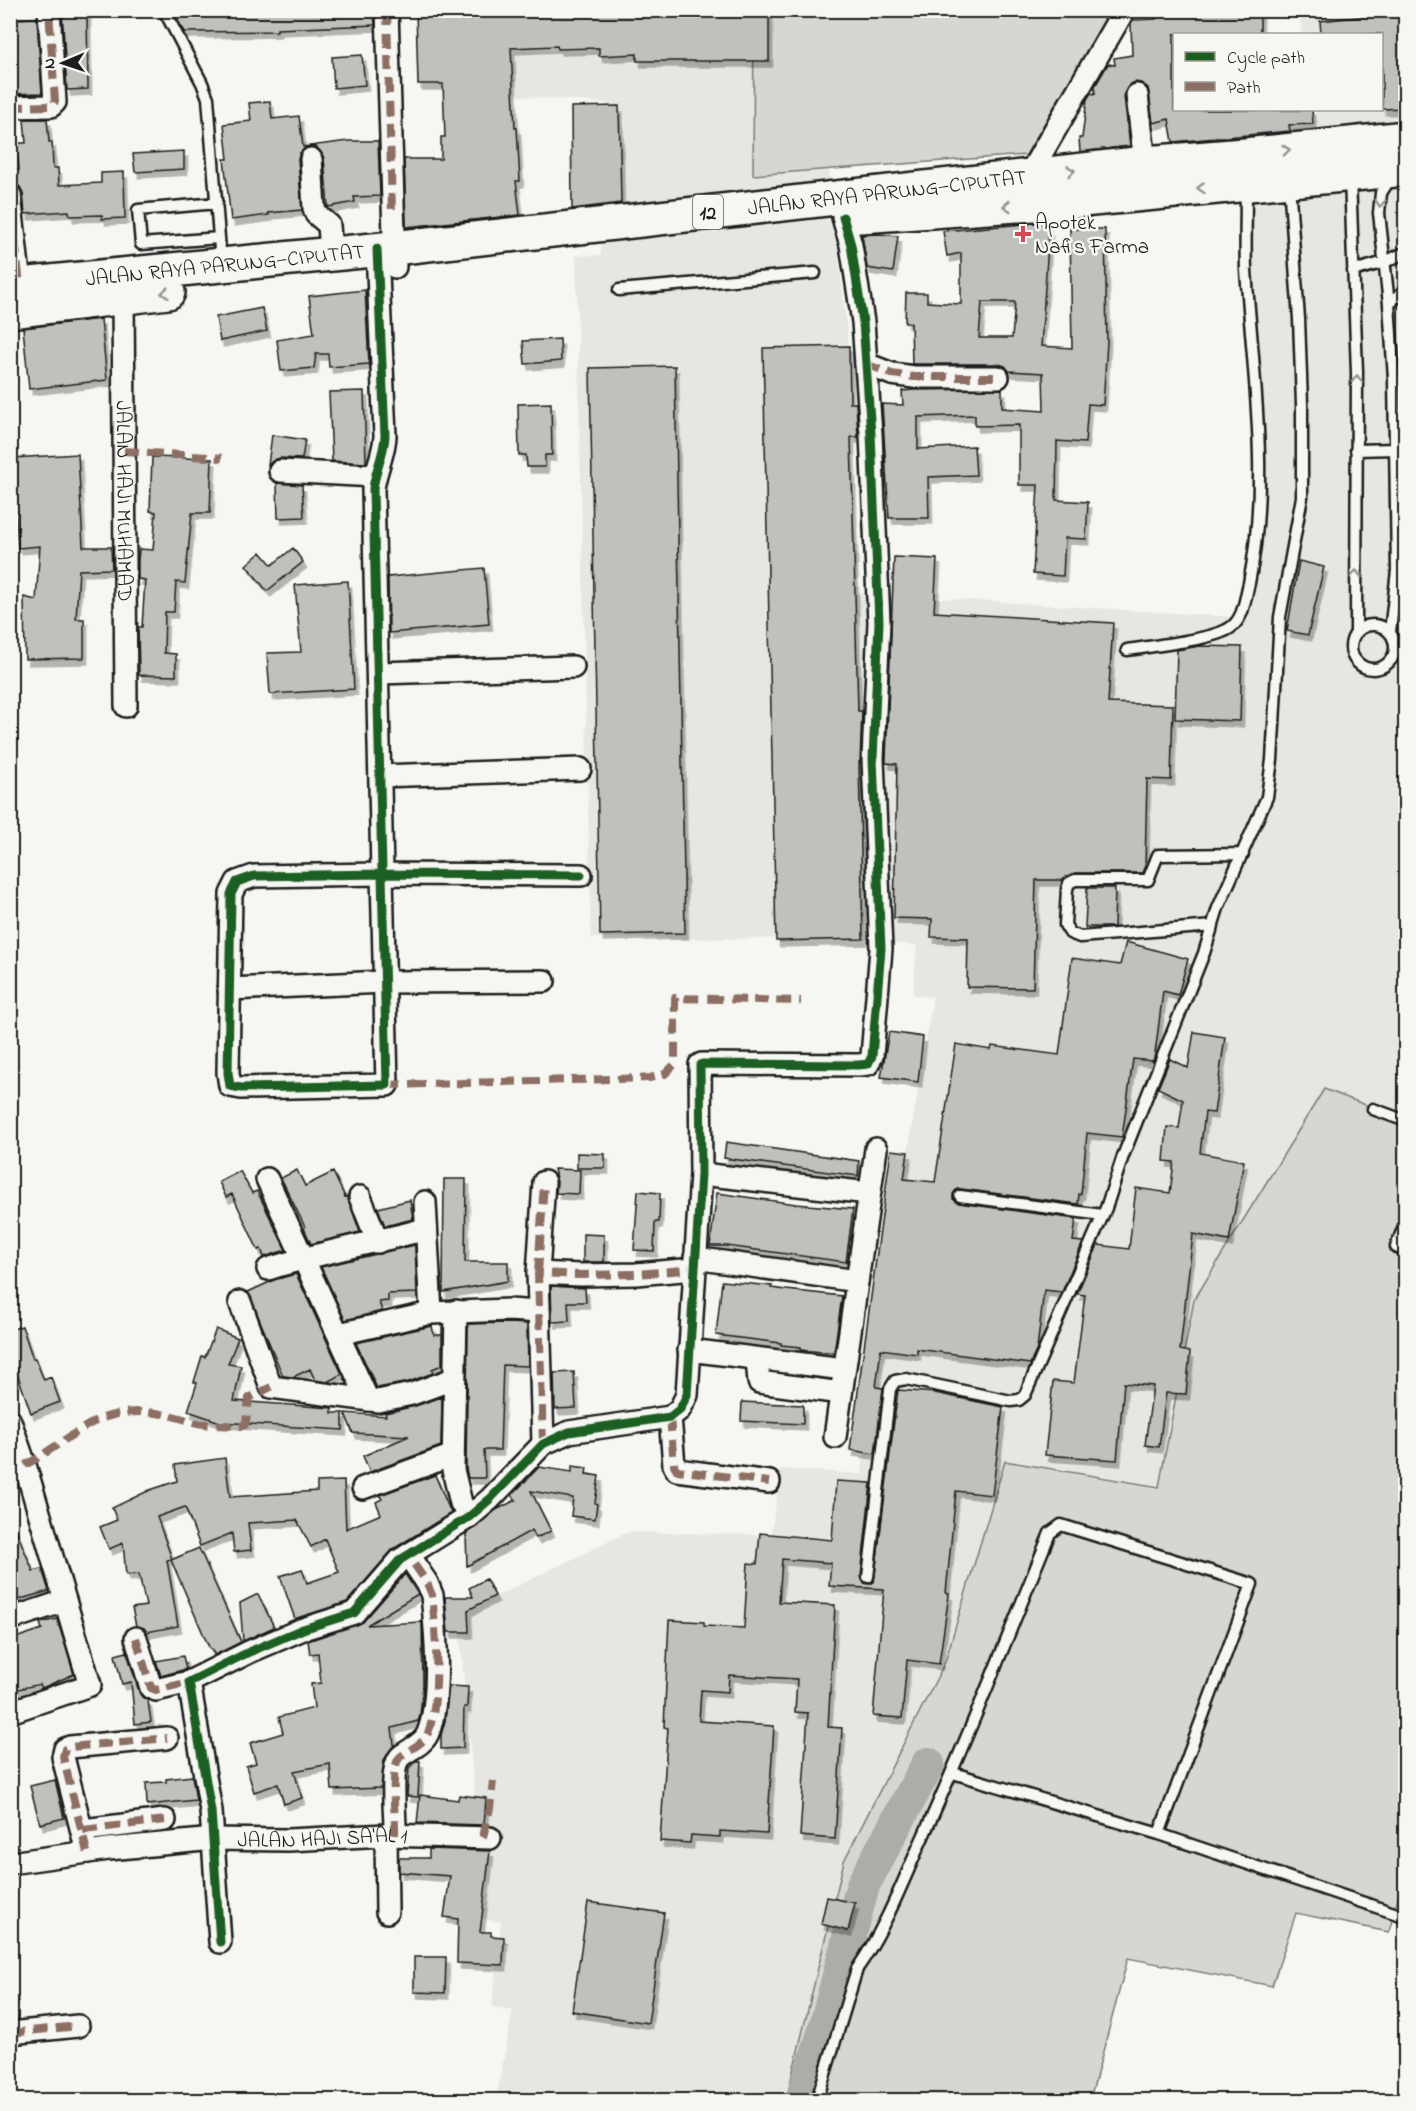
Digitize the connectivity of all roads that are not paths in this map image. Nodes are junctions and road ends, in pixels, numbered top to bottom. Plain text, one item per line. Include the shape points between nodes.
1 (49, 10) edge
2 (164, 10) edge
3 (387, 10) edge
4 (1124, 10) edge
5 (1137, 95) dead end
6 (10, 107) edge
7 (1406, 138) edge
8 (311, 159) dead end
9 (1145, 163) junction
10 (1246, 170) junction
11 (1401, 170) edge
12 (1029, 175) junction
13 (1350, 175) junction
14 (1289, 181) junction
15 (10, 195) edge
16 (217, 203) junction
17 (843, 217) junction
18 (717, 221) junction
19 (220, 251) junction
20 (331, 252) junction
21 (1406, 252) edge
22 (142, 257) junction
23 (386, 258) junction
24 (1385, 262) junction
25 (1353, 271) junction
26 (815, 273) dead end
27 (1406, 289) edge
28 (619, 290) dead end
29 (14, 294) edge
30 (123, 297) junction
31 (1389, 304) junction
32 (866, 364) junction
33 (998, 377) dead end
34 (1395, 449) junction
35 (1356, 450) junction
36 (280, 471) dead end
37 (375, 476) junction
38 (1390, 632) junction
39 (1356, 633) junction
40 (1128, 650) dead end
41 (573, 667) dead end
42 (378, 673) junction
43 (126, 706) dead end
44 (580, 769) dead end
45 (380, 776) junction
46 (1243, 854) junction
47 (382, 874) junction
48 (581, 875) dead end
49 (1213, 926) junction
50 (544, 981) dead end
51 (384, 982) junction
52 (229, 989) junction
53 (1373, 1109) dead end
54 (1406, 1121) edge
55 (876, 1149) dead end
56 (701, 1174) junction
57 (267, 1179) dead end
58 (544, 1182) dead end
59 (869, 1193) junction
60 (960, 1196) dead end
61 (360, 1197) dead end
62 (425, 1202) dead end
63 (1102, 1215) junction
64 (1406, 1221) edge
65 (426, 1229) junction
66 (378, 1242) junction
67 (1406, 1251) edge
68 (304, 1257) junction
69 (695, 1263) junction
70 (268, 1269) dead end
71 (538, 1273) junction
72 (857, 1281) junction
73 (240, 1302) dead end
74 (456, 1311) junction
75 (431, 1312) junction
76 (539, 1312) junction
77 (339, 1334) junction
78 (689, 1350) junction
79 (757, 1359) junction
80 (844, 1369) junction
81 (453, 1379) junction
82 (841, 1393) junction
83 (368, 1400) junction
84 (670, 1417) junction
85 (10, 1421) edge
86 (834, 1437) dead end
87 (543, 1444) junction
88 (453, 1455) junction
89 (769, 1482) dead end
90 (363, 1488) dead end
91 (468, 1517) junction
92 (408, 1555) junction
93 (868, 1577) dead end
94 (65, 1601) junction
95 (10, 1618) edge
96 (136, 1638) dead end
97 (189, 1682) junction
98 (10, 1712) edge
99 (167, 1738) dead end
100 (952, 1773) junction
101 (165, 1820) dead end
102 (82, 1830) junction
103 (1159, 1833) junction
104 (391, 1835) junction
105 (490, 1838) dead end
106 (214, 1839) junction
107 (87, 1852) junction
108 (10, 1863) edge
109 (387, 1912) dead end
110 (1406, 1917) edge
111 (220, 1942) dead end
112 (78, 2026) dead end
113 (10, 2032) edge
114 (817, 2100) edge

1 - 6 street via 55,102 51,106
2 - 16 lane via 208,98
3 - 23 street
4 - 12 street
5 - 9 street
10 -> 7 highway, JALAN RAYA PARUNG—CIPUTAT / 12
8 - 20 street via 314,208 329,225
9 - 10 highway, JALAN RAYA PARUNG—CIPUTAT / 12
12 -> 9 highway, JALAN RAYA PARUNG—CIPUTAT / 12
10 - 14 highway, JALAN RAYA PARUNG—CIPUTAT / 12
10 -> 17 highway, JALAN RAYA PARUNG—CIPUTAT / 12 via 1061,202
10 - 40 lane via 1246,266 1258,429 1258,529 1244,605 1231,628 1215,635
11 - 13 highway, JALAN RAYA PARUNG—CIPUTAT / 12
11 -> 24 lane via 1386,184 1379,202
12 - 18 highway, JALAN RAYA PARUNG—CIPUTAT / 12
13 - 14 highway, JALAN RAYA PARUNG—CIPUTAT / 12
13 - 25 lane
14 - 46 lane via 1300,351 1302,497 1280,617 1267,797
15 - 29 street
16 - 19 lane
16 - 22 lane via 138,210
17 - 18 highway, JALAN RAYA PARUNG—CIPUTAT / 12
17 - 32 street via 857,280
18 - 23 highway, JALAN RAYA PARUNG—CIPUTAT / 12
19 - 20 highway, JALAN RAYA PARUNG—CIPUTAT / 12
19 - 22 highway, JALAN RAYA PARUNG—CIPUTAT / 12
20 - 23 highway, JALAN RAYA PARUNG—CIPUTAT / 12
21 - 24 lane
22 - 29 highway, JALAN RAYA PARUNG—CIPUTAT / 12
23 -> 30 highway, JALAN RAYA PARUNG—CIPUTAT / 12
23 - 37 street via 385,436
24 - 25 lane
24 - 31 lane
35 -> 25 lane
26 - 28 lane
27 - 31 lane
29 - 30 highway, JALAN RAYA PARUNG—CIPUTAT / 12
30 - 43 street, JALAN HAJI MUHAMAD
31 - 34 lane
32 - 33 street via 908,376
32 - 56 street via 879,622 873,759 881,949 872,1056 868,1064 859,1065 702,1064
34 - 35 lane
34 - 38 lane via 1397,570
39 -> 35 lane
36 - 37 street
37 - 42 street
38 - 39 lane via 1369,624
38 - 39 lane via 1395,654 1378,669 1363,667 1352,655
41 - 42 street
42 - 45 street
44 - 45 street
45 - 47 street
46 - 49 lane
46 - 49 lane via 1158,855 1148,880 1075,880 1067,889 1065,926 1080,937
47 - 48 street
47 - 51 street
47 - 52 street via 254,876 237,882 231,894
49 - 63 lane
50 - 51 street
51 - 52 street
51 - 52 street via 387,1085 230,1086
53 - 54 lane
55 - 59 street
56 - 59 street
56 - 69 street
57 - 68 street
58 - 71 street
59 - 72 street
60 - 63 lane
61 - 66 street
62 - 65 street
63 - 93 lane via 1025,1395 1019,1400 906,1379 895,1381 890,1389
64 - 67 lane via 1396,1247
65 - 66 street
65 - 75 street
66 - 68 street
68 - 70 street
68 - 77 street
69 - 71 street via 636,1274
69 - 72 street
69 - 78 street
71 - 76 street
72 - 80 street
73 - 83 street via 271,1387
74 - 75 street
74 - 76 street
74 - 81 street
75 - 77 street
76 - 87 street
77 - 83 street
78 - 79 street
78 - 84 street via 687,1395 680,1409
79 - 80 street
79 - 82 street via 759,1382
80 - 82 street
81 - 83 street via 388,1400
81 - 88 street
82 - 86 street
84 - 87 street via 569,1432
84 - 89 street via 677,1470
85 - 94 street
87 - 91 street
88 - 90 street
88 - 91 street via 455,1484
91 - 92 street
92 - 97 street via 354,1613 303,1629
92 - 104 street via 432,1595 436,1676 427,1736 400,1757 394,1769
94 - 95 street
94 - 98 street via 90,1685
96 - 97 street via 152,1688
97 - 106 street
99 - 102 street via 65,1749 63,1757
100 - 103 lane
100 - 103 lane via 1050,1533 1061,1525 1252,1584
100 - 114 lane via 885,1921 857,1969
101 - 102 street
102 - 107 street
103 - 110 lane
104 - 105 street, JALAN HAJI SA'AL 1
104 - 106 street, JALAN HAJI SA'AL 1
104 - 109 street
106 - 107 street, JALAN HAJI SA'AL 1
106 - 111 street
107 - 108 street, JALAN HAJI SA'AL 1
112 - 113 street

